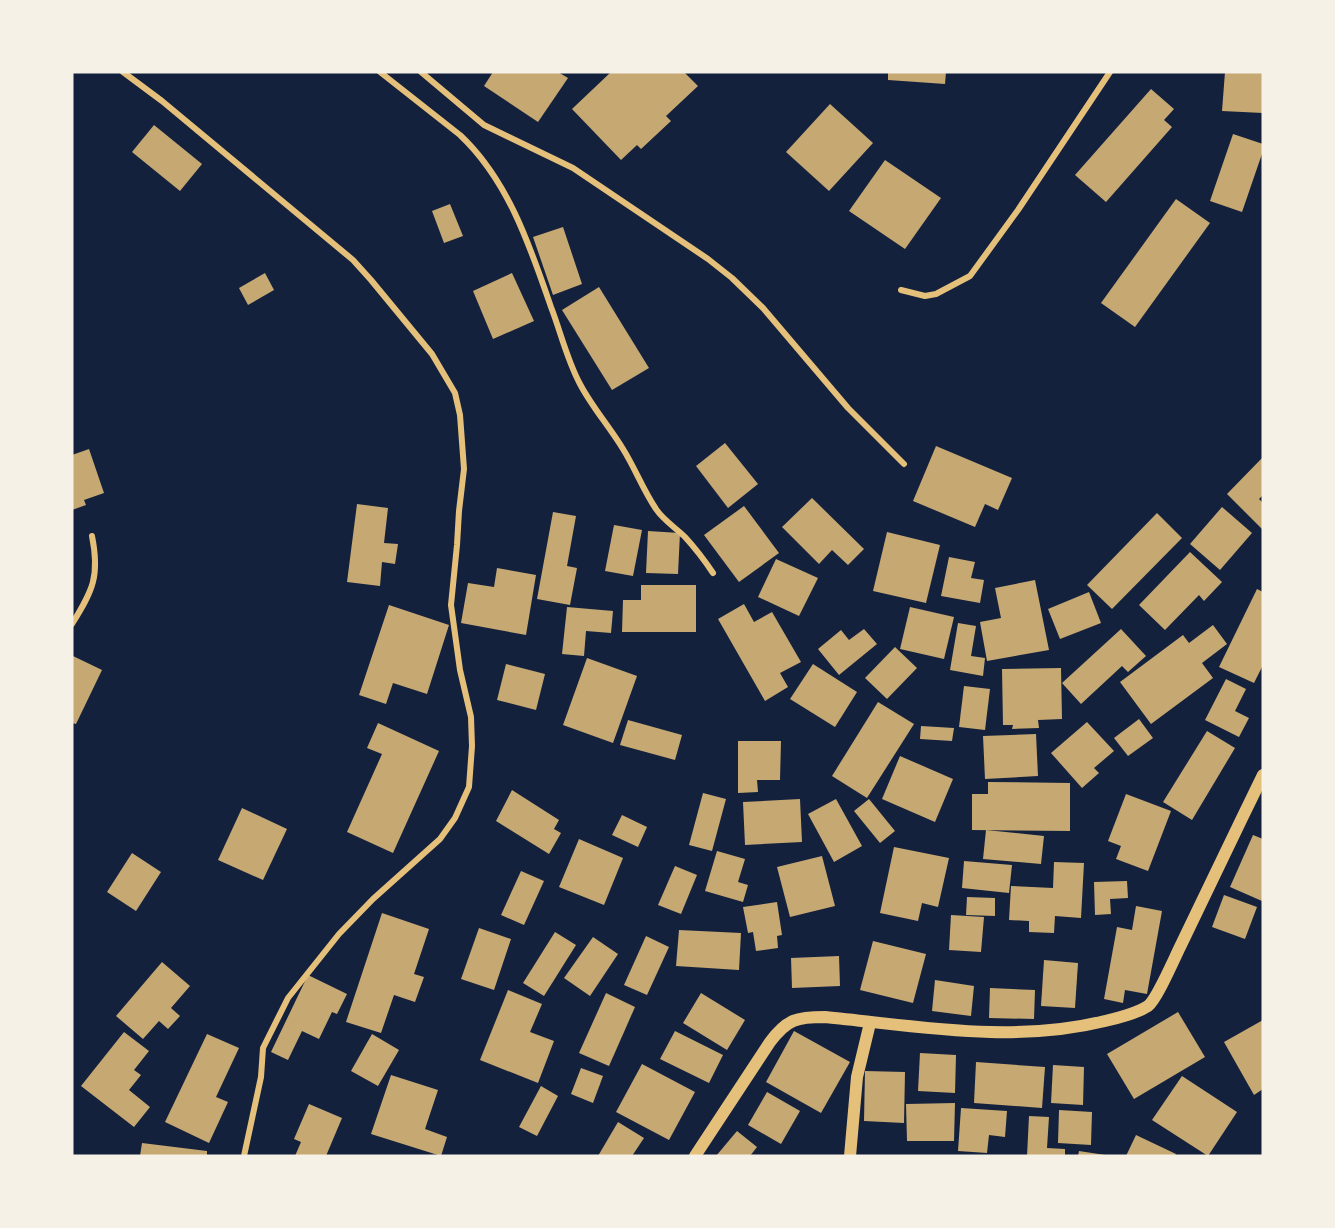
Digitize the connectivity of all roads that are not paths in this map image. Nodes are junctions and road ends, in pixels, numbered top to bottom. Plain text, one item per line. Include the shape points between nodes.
1 (123, 72) edge
2 (380, 72) edge
3 (421, 72) edge
4 (1110, 72) edge
5 (901, 290) dead end
6 (904, 464) dead end
7 (92, 536) dead end
8 (713, 573) dead end
9 (72, 624) edge
10 (1263, 775) edge
11 (870, 1023) junction
12 (244, 1156) edge
13 (695, 1156) edge
14 (850, 1156) edge

1 - 12 street via 352,261 432,354 455,393 460,415 464,469 451,604 471,717 469,787 440,839 339,934 288,998 263,1048 261,1077
2 - 8 street via 460,135 494,174 524,235 579,384 622,447 656,510 698,551
3 - 6 street via 484,125 573,168 732,278 763,308 848,408
4 - 5 street via 970,276 936,294 926,296
7 - 9 street via 96,572
10 - 11 main road via 1149,1005 1089,1025 1025,1033
11 - 13 main road via 805,1017 780,1029
11 - 14 main road via 857,1077

